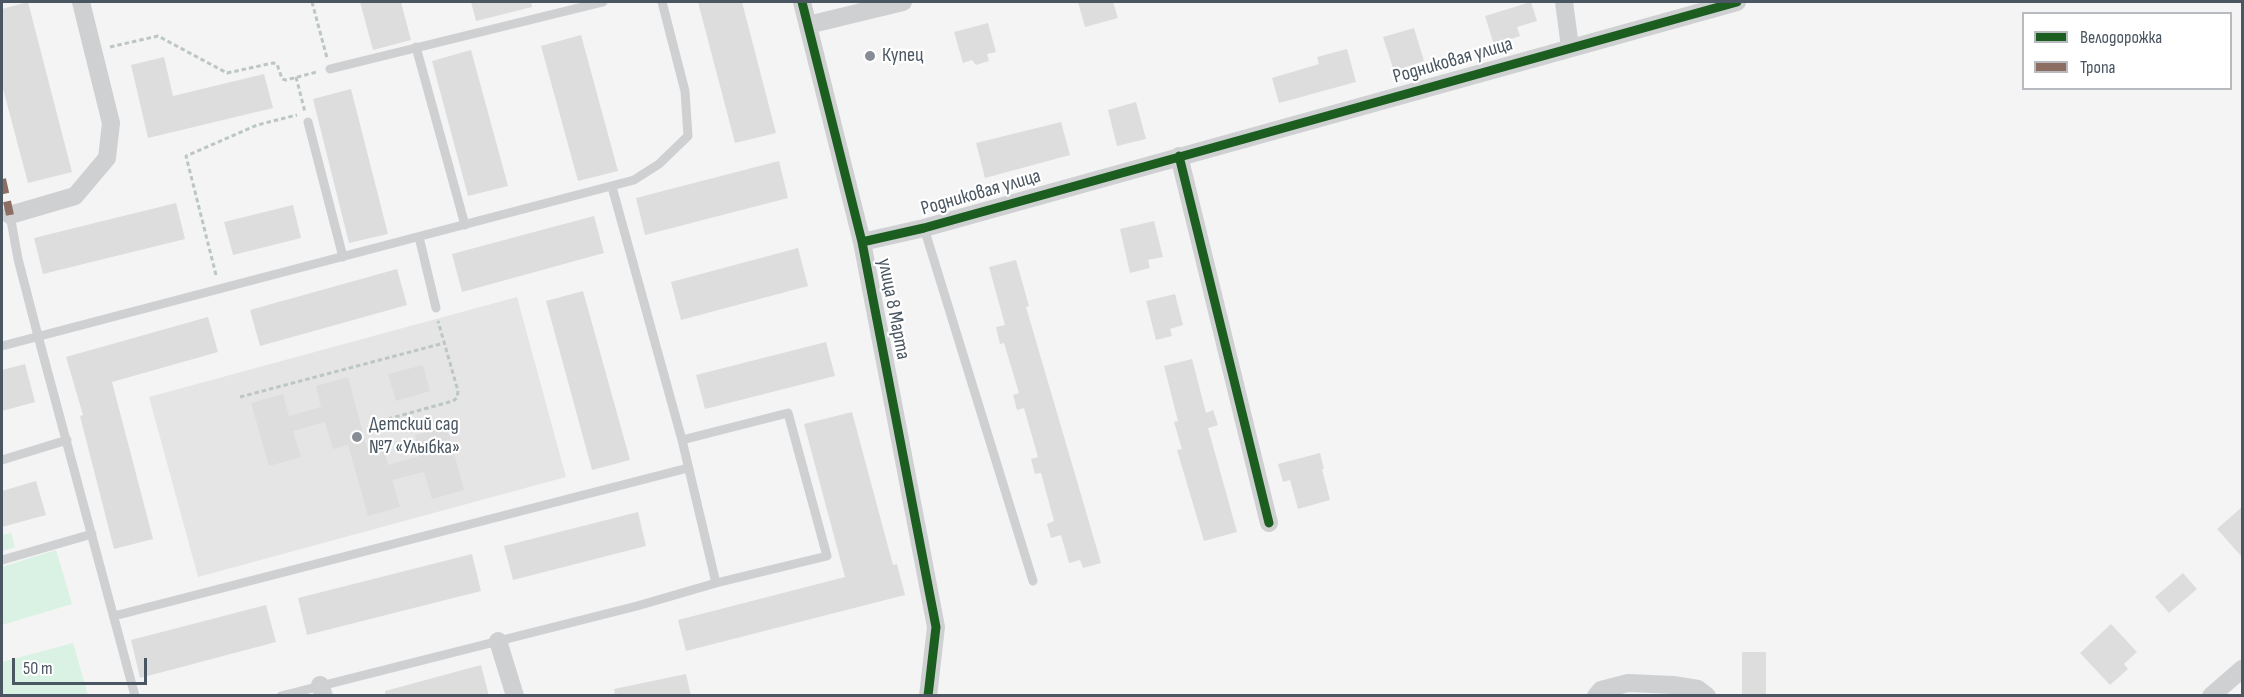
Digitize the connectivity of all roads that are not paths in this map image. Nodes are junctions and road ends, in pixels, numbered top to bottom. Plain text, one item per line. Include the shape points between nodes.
1 (81, 2) edge
2 (603, 2) edge
3 (662, 2) edge
4 (802, 2) edge
5 (903, 2) edge
6 (1564, 2) edge
7 (1737, 2) edge
8 (808, 25) junction
9 (416, 47) junction
10 (1570, 47) junction
11 (330, 69) road end
12 (308, 122) dead end
13 (1179, 156) junction
14 (612, 187) junction
15 (10, 215) joint
16 (465, 225) junction
17 (924, 228) junction
18 (419, 237) junction
19 (862, 242) junction
20 (343, 257) junction
21 (436, 308) dead end
22 (38, 336) junction
23 (2, 346) edge
24 (67, 440) junction
25 (682, 440) junction
26 (2, 460) edge
27 (688, 468) junction
28 (1269, 523) dead end
29 (92, 534) junction
30 (2, 560) edge
31 (1033, 582) dead end
32 (716, 583) junction
33 (114, 616) junction
34 (498, 641) junction
35 (2242, 669) edge
36 (322, 690) edge
37 (135, 696) edge
38 (281, 696) edge
39 (515, 696) edge
40 (928, 696) edge
41 (1596, 696) edge
42 (1707, 696) edge
43 (2211, 696) edge

1 - 15 street via 111,123 107,158 75,196
2 - 9 lane
3 - 14 lane via 685,91 688,136 660,164 634,180
4 - 8 street, улица 8 Марта
5 - 8 street
6 - 10 street
7 - 10 street, Родниковая улица
8 - 19 street, улица 8 Марта
9 - 11 lane
9 - 16 lane
10 - 13 street, Родниковая улица
12 - 20 lane
13 - 17 street, Родниковая улица
13 - 28 street
14 - 16 lane
14 - 25 lane
15 - 22 lane
16 - 18 lane
17 - 19 street, Родниковая улица
17 - 31 lane, Родниковая улица
18 - 20 lane
18 - 21 lane
19 - 40 street, улица 8 Марта via 936,627
20 - 22 lane
22 - 23 lane
22 - 24 lane
24 - 26 lane
24 - 29 lane
25 - 27 lane
25 - 32 lane via 788,413 827,556
27 - 32 lane
27 - 33 lane
29 - 30 lane
29 - 33 lane
32 - 34 lane
33 - 37 lane
34 - 36 lane
34 - 39 street
35 - 43 street
36 - 38 lane
41 - 42 street via 1601,690 1628,683 1698,689

